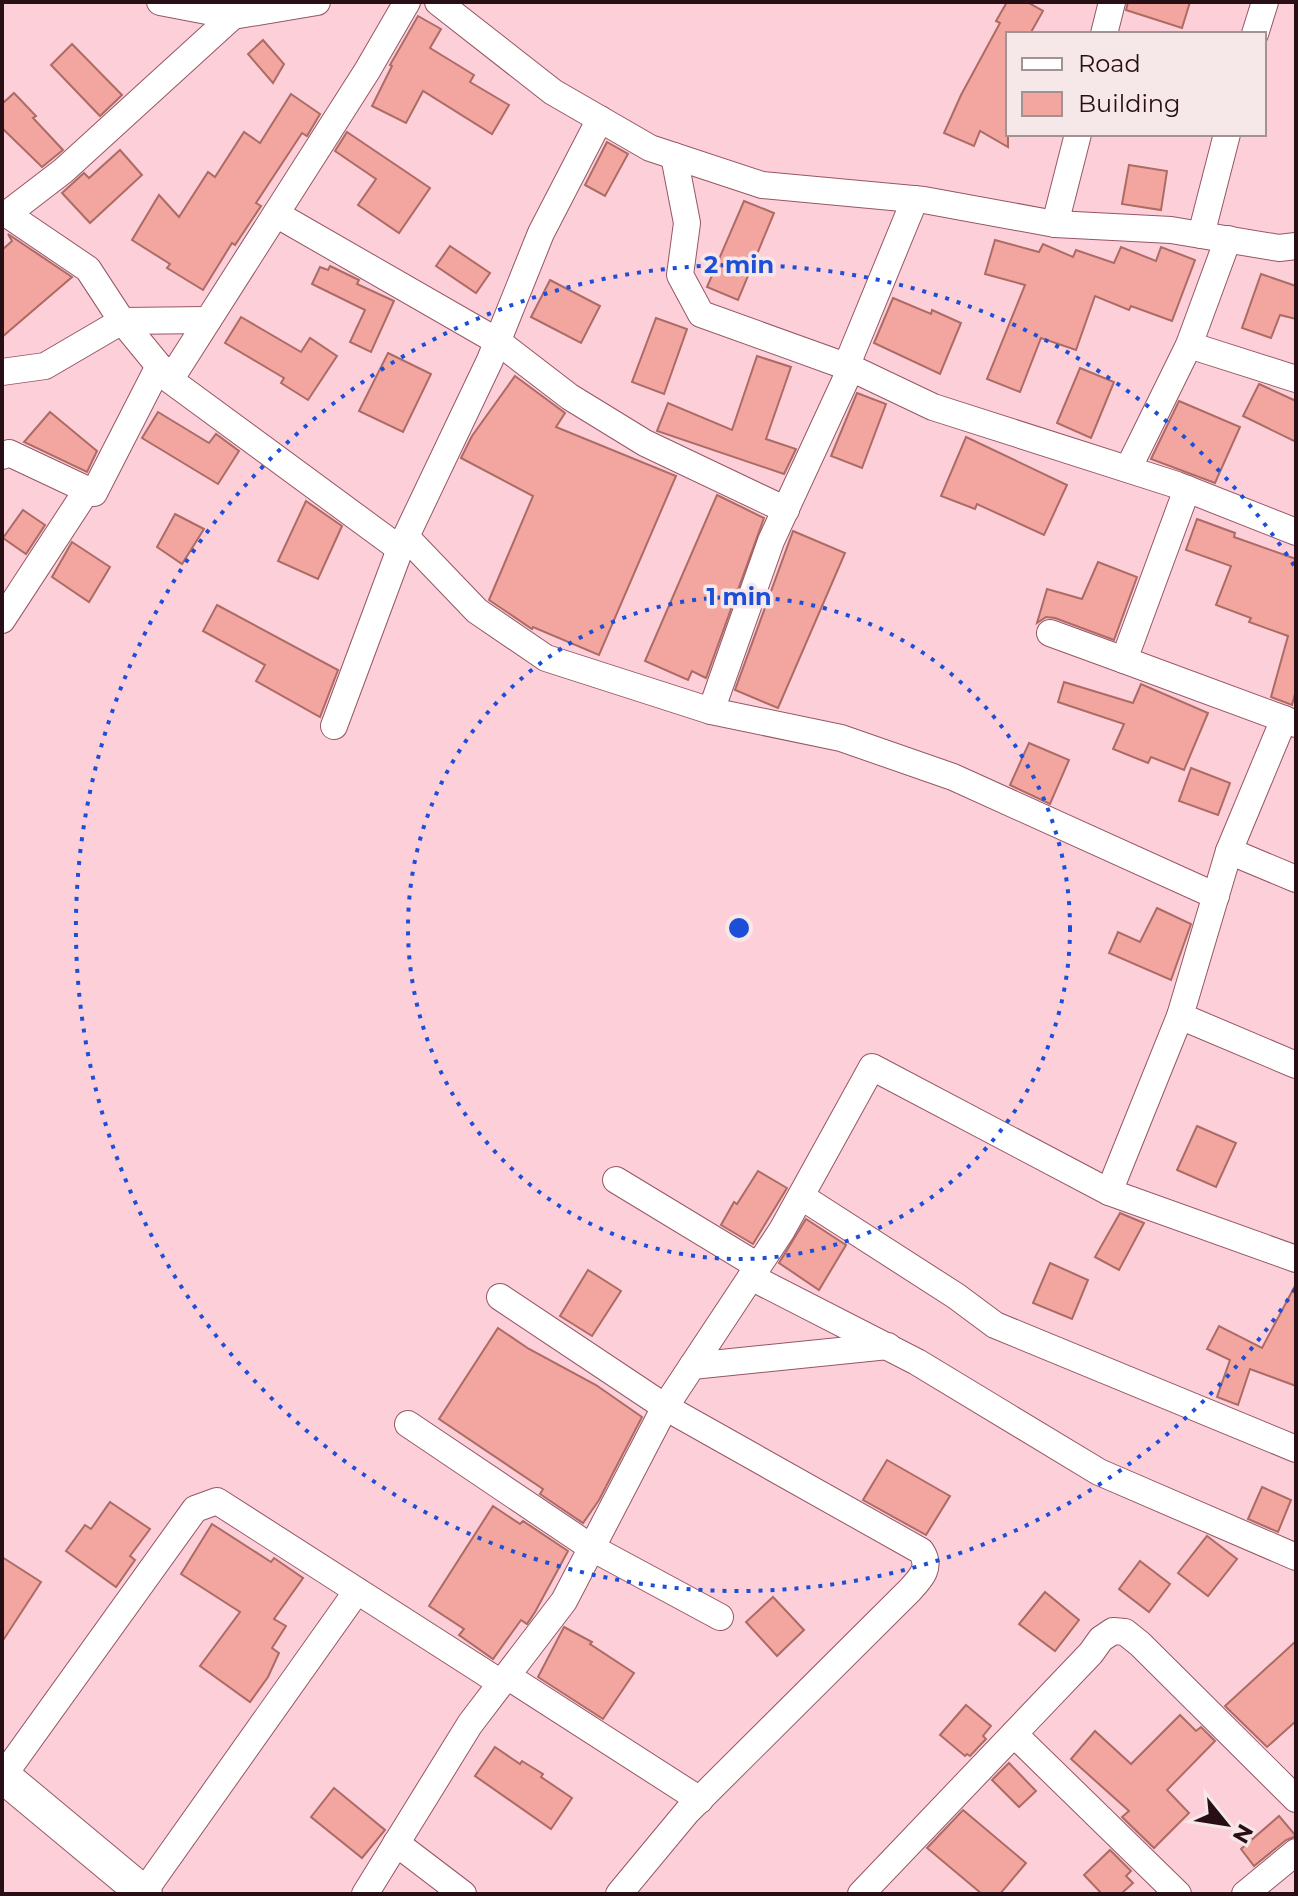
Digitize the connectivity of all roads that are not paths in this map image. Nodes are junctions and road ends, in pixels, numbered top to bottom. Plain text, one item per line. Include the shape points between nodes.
1 (160, 2) edge
2 (317, 2) edge
3 (407, 2) edge
4 (438, 2) edge
5 (1112, 2) edge
6 (1265, 2) edge
7 (233, 16) junction
8 (1104, 32) edge
9 (1256, 32) edge
10 (600, 119) junction
11 (1077, 136) edge
12 (1226, 136) edge
13 (674, 156) junction
14 (915, 199) junction
15 (4, 214) edge
16 (276, 214) junction
17 (1055, 224) junction
18 (1201, 235) junction
19 (1228, 239) junction
20 (1296, 246) edge
21 (208, 320) junction
22 (122, 321) junction
23 (497, 341) junction
24 (1189, 345) junction
25 (848, 367) junction
26 (2, 372) edge
27 (164, 373) junction
28 (1296, 379) edge
29 (2, 456) edge
30 (1128, 469) junction
31 (1187, 489) junction
32 (87, 490) junction
33 (786, 510) junction
34 (1293, 522) edge
35 (403, 543) junction
36 (2, 620) edge
37 (1050, 633) dead end
38 (1124, 660) junction
39 (711, 711) junction
40 (1290, 722) edge
41 (334, 726) dead end
42 (1229, 851) junction
43 (1296, 879) edge
44 (1216, 896) junction
45 (1180, 1016) junction
46 (1296, 1065) edge
47 (616, 1180) dead end
48 (1109, 1192) junction
49 (802, 1197) junction
50 (1296, 1259) edge
51 (755, 1272) junction
52 (500, 1297) dead end
53 (888, 1346) junction
54 (692, 1366) junction
55 (665, 1407) junction
56 (408, 1424) dead end
57 (1296, 1449) edge
58 (592, 1548) junction
59 (1296, 1557) edge
60 (357, 1591) junction
61 (720, 1617) dead end
62 (504, 1680) junction
63 (1014, 1734) junction
64 (2, 1776) edge
65 (1296, 1799) edge
66 (700, 1800) junction
67 (396, 1843) junction
68 (1296, 1852) edge
69 (144, 1893) edge
70 (365, 1894) edge
71 (463, 1894) edge
72 (619, 1894) edge
73 (861, 1894) edge
74 (1178, 1894) edge
75 (1245, 1894) edge

1 - 7 street
2 - 7 street
3 - 16 street
4 - 10 street via 553,92
5 - 8 street
6 - 9 street
7 - 15 street via 63,171
10 - 13 street
10 - 23 street via 541,233
11 - 17 street
12 - 18 street
13 - 14 street via 762,185
13 - 25 street via 687,223 680,275 701,314
14 - 17 street
14 - 25 street
15 - 22 street via 88,269
16 - 21 street
16 - 23 street
17 - 18 street
18 - 19 street
19 - 20 street
19 - 24 street
21 - 22 street
21 - 27 street
22 - 26 street via 45,366
22 - 27 street
23 - 33 street via 570,397 645,443
23 - 35 street
24 - 28 street
24 - 30 street
25 - 30 street via 933,407
25 - 33 street
27 - 32 street via 94,493
27 - 35 street
29 - 32 street via 9,453
30 - 31 street
31 - 34 street
31 - 38 street
32 - 36 street
33 - 39 street
35 - 39 street via 477,611 546,658
35 - 41 street
37 - 38 street
38 - 40 street
39 - 44 street via 841,738 953,777
40 - 42 street
42 - 43 street
42 - 44 street
44 - 45 street
45 - 46 street
45 - 48 street
47 - 51 street
48 - 49 street via 872,1067
48 - 50 street
49 - 51 street
49 - 57 street via 995,1325
51 - 53 street
51 - 54 street
52 - 55 street
53 - 54 street
53 - 59 street via 1099,1472
54 - 55 street
55 - 58 street
55 - 66 street via 926,1558 925,1572 910,1590
56 - 58 street
58 - 61 street
58 - 62 street via 564,1601
60 - 62 street
60 - 64 street via 217,1501 195,1509
60 - 69 street
62 - 66 street
62 - 67 street via 470,1724
63 - 65 street via 1101,1639 1113,1631 1125,1632
63 - 73 street
63 - 74 street
64 - 69 street
66 - 72 street
67 - 70 street
67 - 71 street
68 - 75 street

